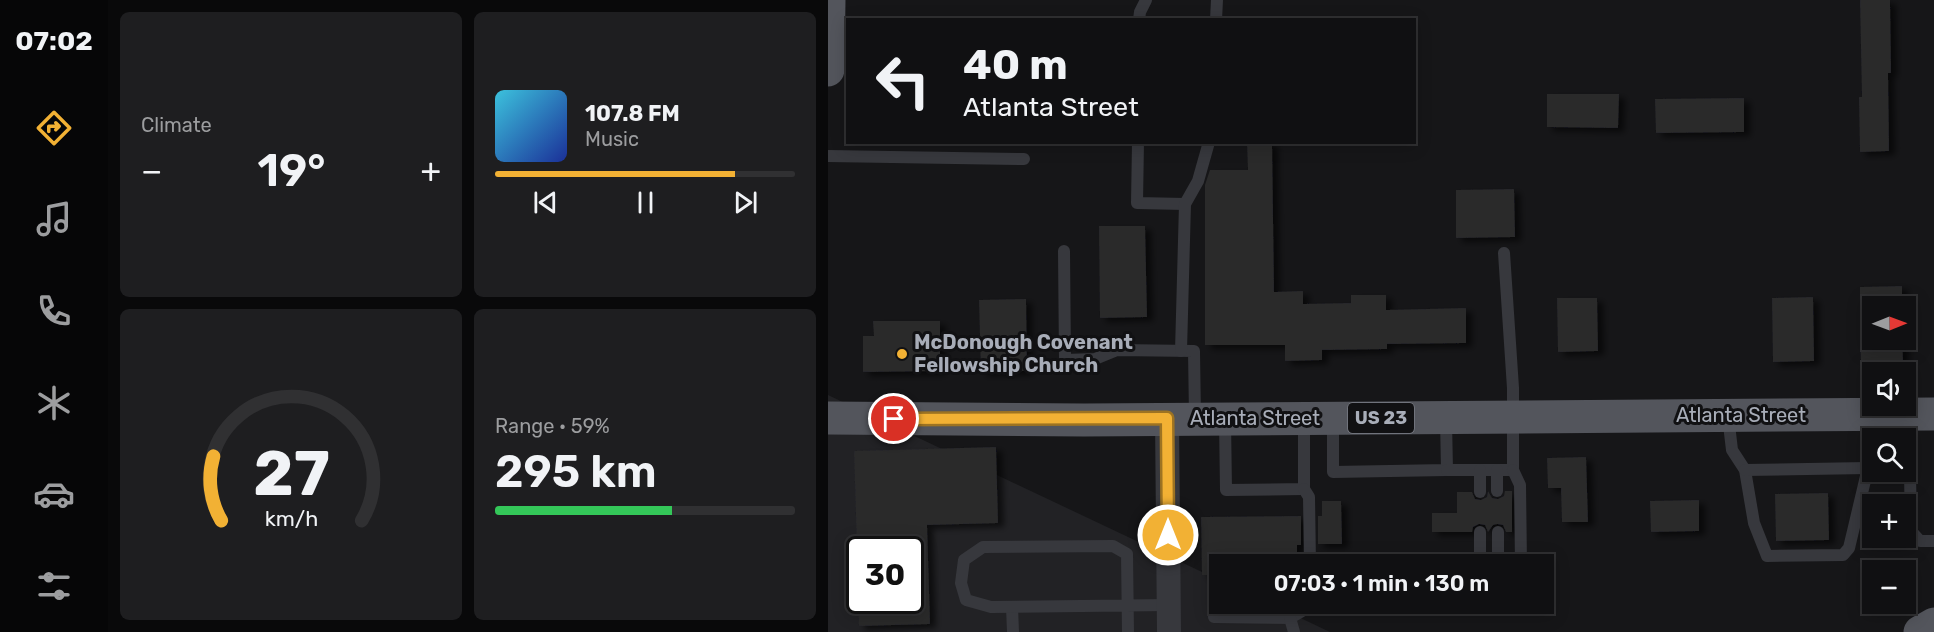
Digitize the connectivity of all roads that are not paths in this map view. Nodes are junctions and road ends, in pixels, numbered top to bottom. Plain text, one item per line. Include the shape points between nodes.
1 (829, 0) edge
2 (1146, 0) edge
3 (1217, 0) edge
4 (1139, 18) edge
5 (1216, 18) edge
6 (828, 70) edge
7 (1138, 144) edge
8 (1208, 144) edge
9 (828, 156) edge
10 (1024, 159) dead end
11 (1185, 204) junction
12 (1064, 251) dead end
13 (1504, 253) dead end
14 (1181, 351) junction
15 (1921, 414) edge
16 (1728, 415) junction
17 (1446, 417) junction
18 (1513, 417) junction
19 (828, 418) edge
20 (1196, 418) junction
21 (1318, 418) junction
22 (1873, 426) edge
23 (1862, 468) edge
24 (1497, 470) junction
25 (1513, 470) junction
26 (1746, 470) junction
27 (1446, 471) junction
28 (1480, 471) junction
29 (1864, 482) edge
30 (1304, 489) junction
31 (1480, 492) dead end
32 (1497, 492) dead end
33 (1480, 532) dead end
34 (1498, 532) dead end
35 (1934, 541) edge
36 (1310, 554) edge
37 (1480, 554) edge
38 (1498, 554) edge
39 (1521, 554) edge
40 (1168, 605) junction
41 (1129, 606) junction
42 (1012, 607) junction
43 (1297, 614) edge
44 (1215, 617) dead end
45 (1290, 618) junction
46 (1934, 624) edge
47 (1013, 632) edge
48 (1128, 632) edge
49 (1169, 632) edge
50 (1294, 632) edge
51 (1920, 632) edge

1 - 6 main road
2 - 4 lane
3 - 5 lane
7 - 11 lane via 1137,203
8 - 11 lane via 1198,181
9 - 10 lane
11 - 14 lane
12 - 14 lane via 1065,360 1095,359 1117,350
13 - 18 lane
14 - 20 lane via 1194,351
15 - 22 main road, Atlanta Street / US 23
15 - 35 lane via 1911,531 1920,541
16 - 18 main road, Atlanta Street / US 23
16 - 22 main road, Atlanta Street / US 23
16 - 26 lane via 1732,450
17 - 18 main road, Atlanta Street / US 23
17 - 21 main road, Atlanta Street / US 23
17 - 27 lane
18 - 25 lane
19 - 20 main road, Atlanta Street / US 23
20 - 21 main road, Atlanta Street / US 23
20 - 30 lane via 1226,490
20 - 40 street
21 - 27 lane via 1333,472
21 - 30 lane
23 - 26 lane
24 - 25 lane
24 - 28 lane
24 - 32 lane
25 - 39 lane via 1520,485
26 - 29 lane via 1754,523 1767,556 1843,555 1849,548
27 - 28 lane
28 - 31 lane
30 - 36 lane via 1309,497
33 - 37 lane
34 - 38 lane
40 - 41 lane
40 - 49 street
41 - 42 lane
41 - 42 lane via 1127,555 1113,546 983,547 964,560 961,583 966,600 991,607
41 - 48 lane
42 - 47 lane
43 - 45 lane
44 - 45 lane
45 - 50 lane
46 - 51 main road

